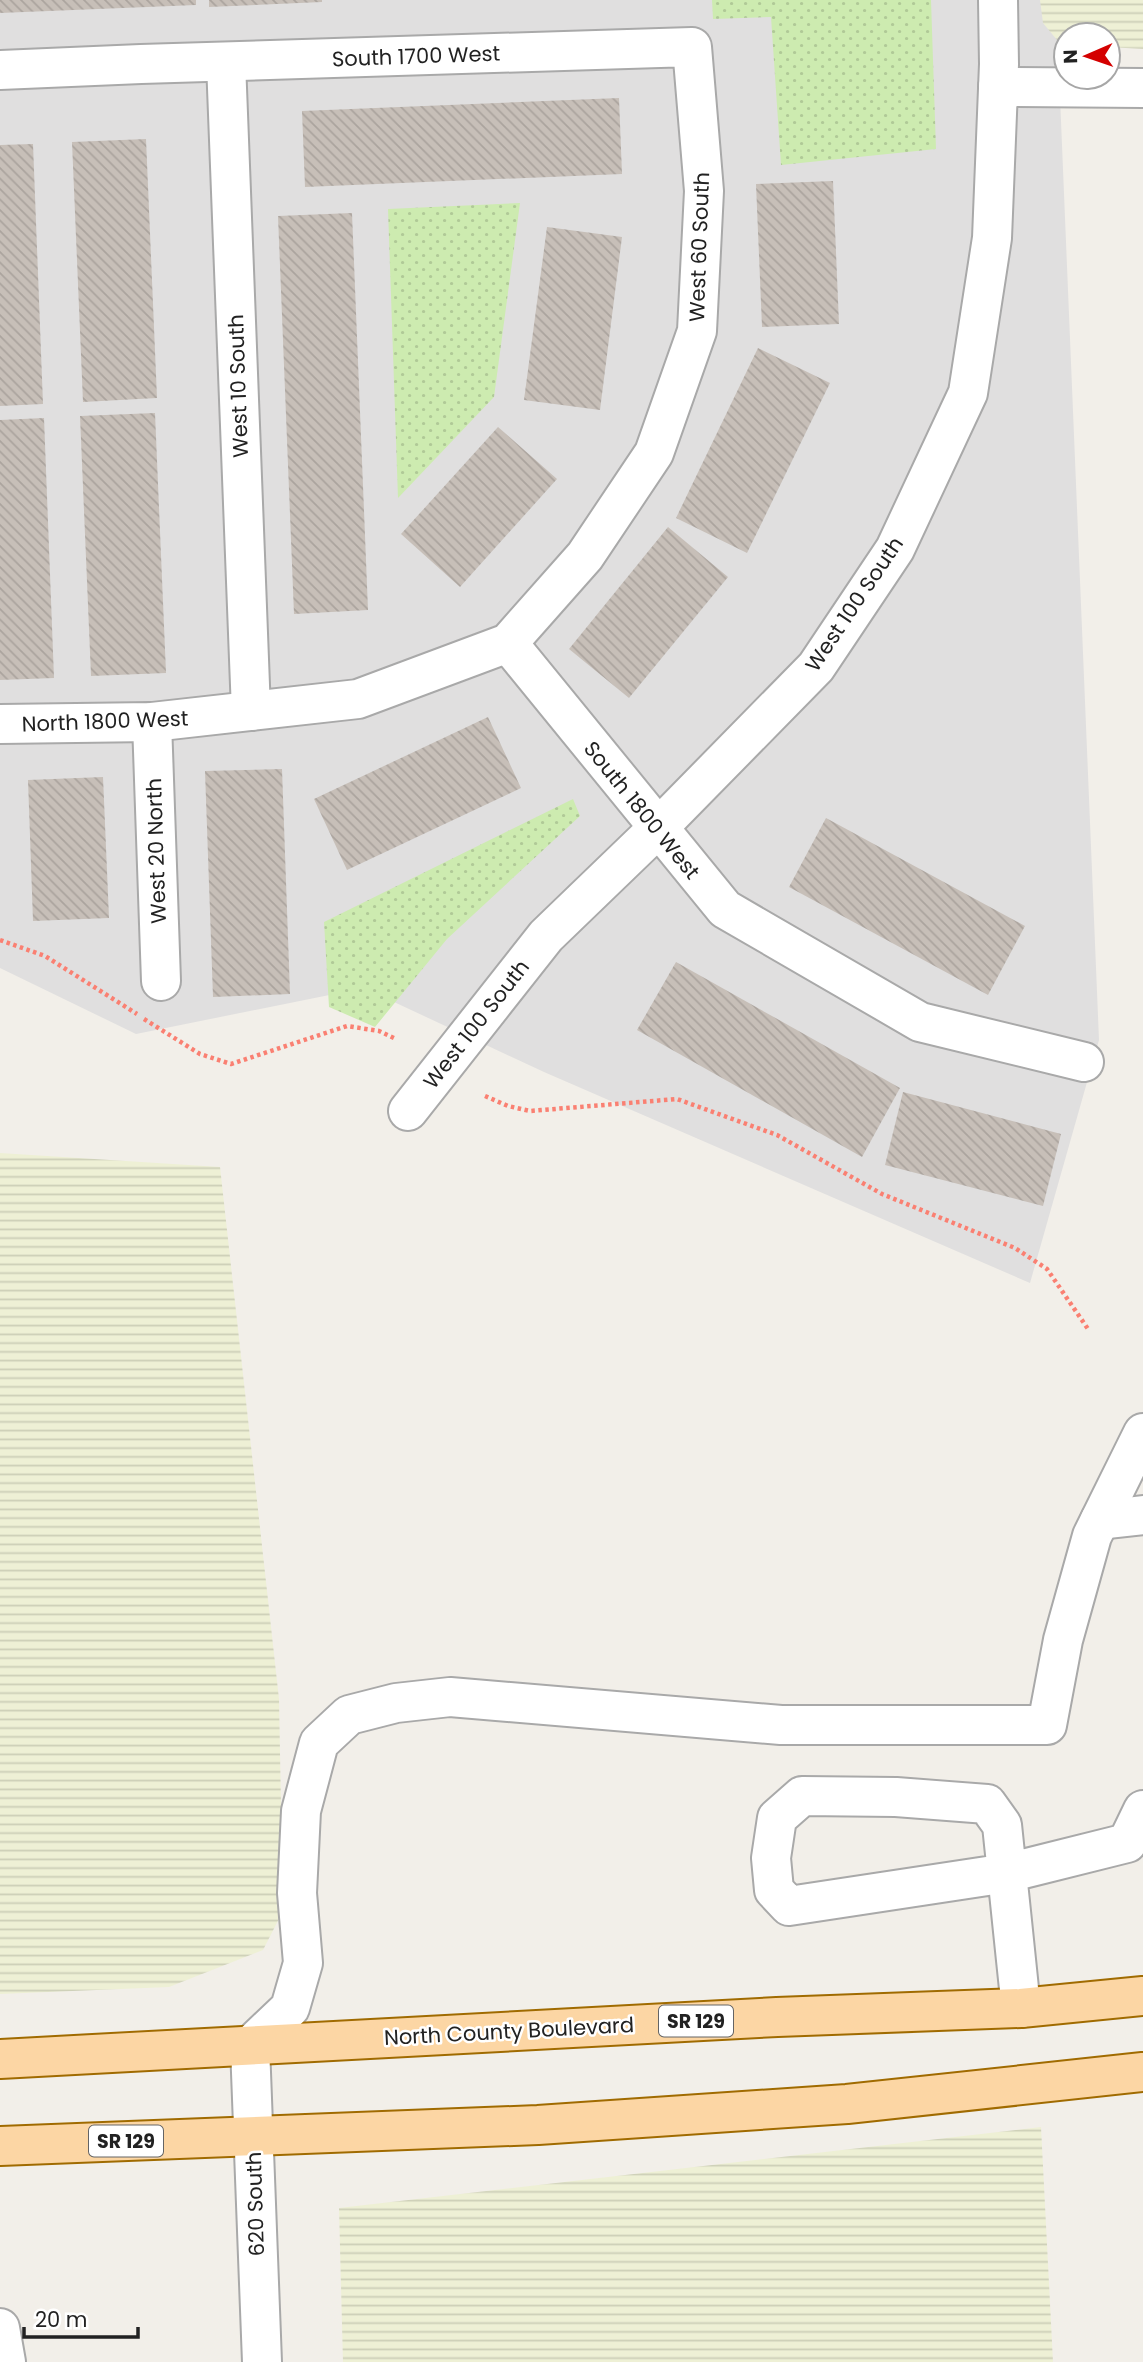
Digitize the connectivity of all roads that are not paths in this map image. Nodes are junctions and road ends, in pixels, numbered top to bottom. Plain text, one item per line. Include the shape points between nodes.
1 (998, 0) edge
2 (692, 47) joint
3 (226, 62) junction
4 (0, 71) edge
5 (998, 87) junction
6 (1143, 88) edge
7 (508, 643) junction
8 (251, 711) junction
9 (152, 722) junction
10 (0, 724) edge
11 (657, 830) junction
12 (161, 981) dead end
13 (1084, 1062) dead end
14 (408, 1111) dead end
15 (1143, 1433) edge
16 (1143, 1515) edge
17 (1100, 1520) junction
18 (1143, 1810) edge
19 (1007, 1873) junction
20 (1143, 1996) edge
21 (1021, 2008) junction
22 (250, 2046) junction
23 (0, 2059) edge
24 (1143, 2072) edge
25 (253, 2136) junction
26 (0, 2146) edge
27 (0, 2328) edge
28 (6, 2362) edge
29 (261, 2362) edge

1 - 5 street, West 100 South
2 - 3 street, South 1700 West
2 - 7 street, West 60 South via 704,191 697,331 654,453 585,556
3 - 4 street, South 1700 West
3 - 8 street, West 10 South
5 - 6 street
5 - 11 street, West 100 South via 992,238 968,393 895,548 816,667
7 - 8 street via 358,699
7 - 11 street, South 1800 West
8 - 9 street, North 1800 West
9 - 10 street, North 1800 West
9 - 12 street, West 20 North
11 - 13 street, South 1800 West via 725,909 920,1022
11 - 14 street, West 100 South via 546,936
15 - 17 street
16 - 17 street
17 - 22 street via 1063,1640 1047,1725 781,1725 450,1698 396,1703 349,1714 319,1743 301,1811 297,1893 303,1963 290,2008
18 - 19 street via 1127,1843
19 - 19 street via 1002,1825 987,1804 896,1797 802,1796 778,1818 771,1858 774,1890 789,1906
19 - 21 street
20 - 21 main road, North County Boulevard / SR 129
21 - 22 main road, North County Boulevard / SR 129
22 - 23 main road, North County Boulevard / SR 129
22 - 25 street, 620 South
24 - 25 main road, SR 129 via 847,2104 538,2126
25 - 26 main road, SR 129
25 - 29 street, 620 South
27 - 28 street

